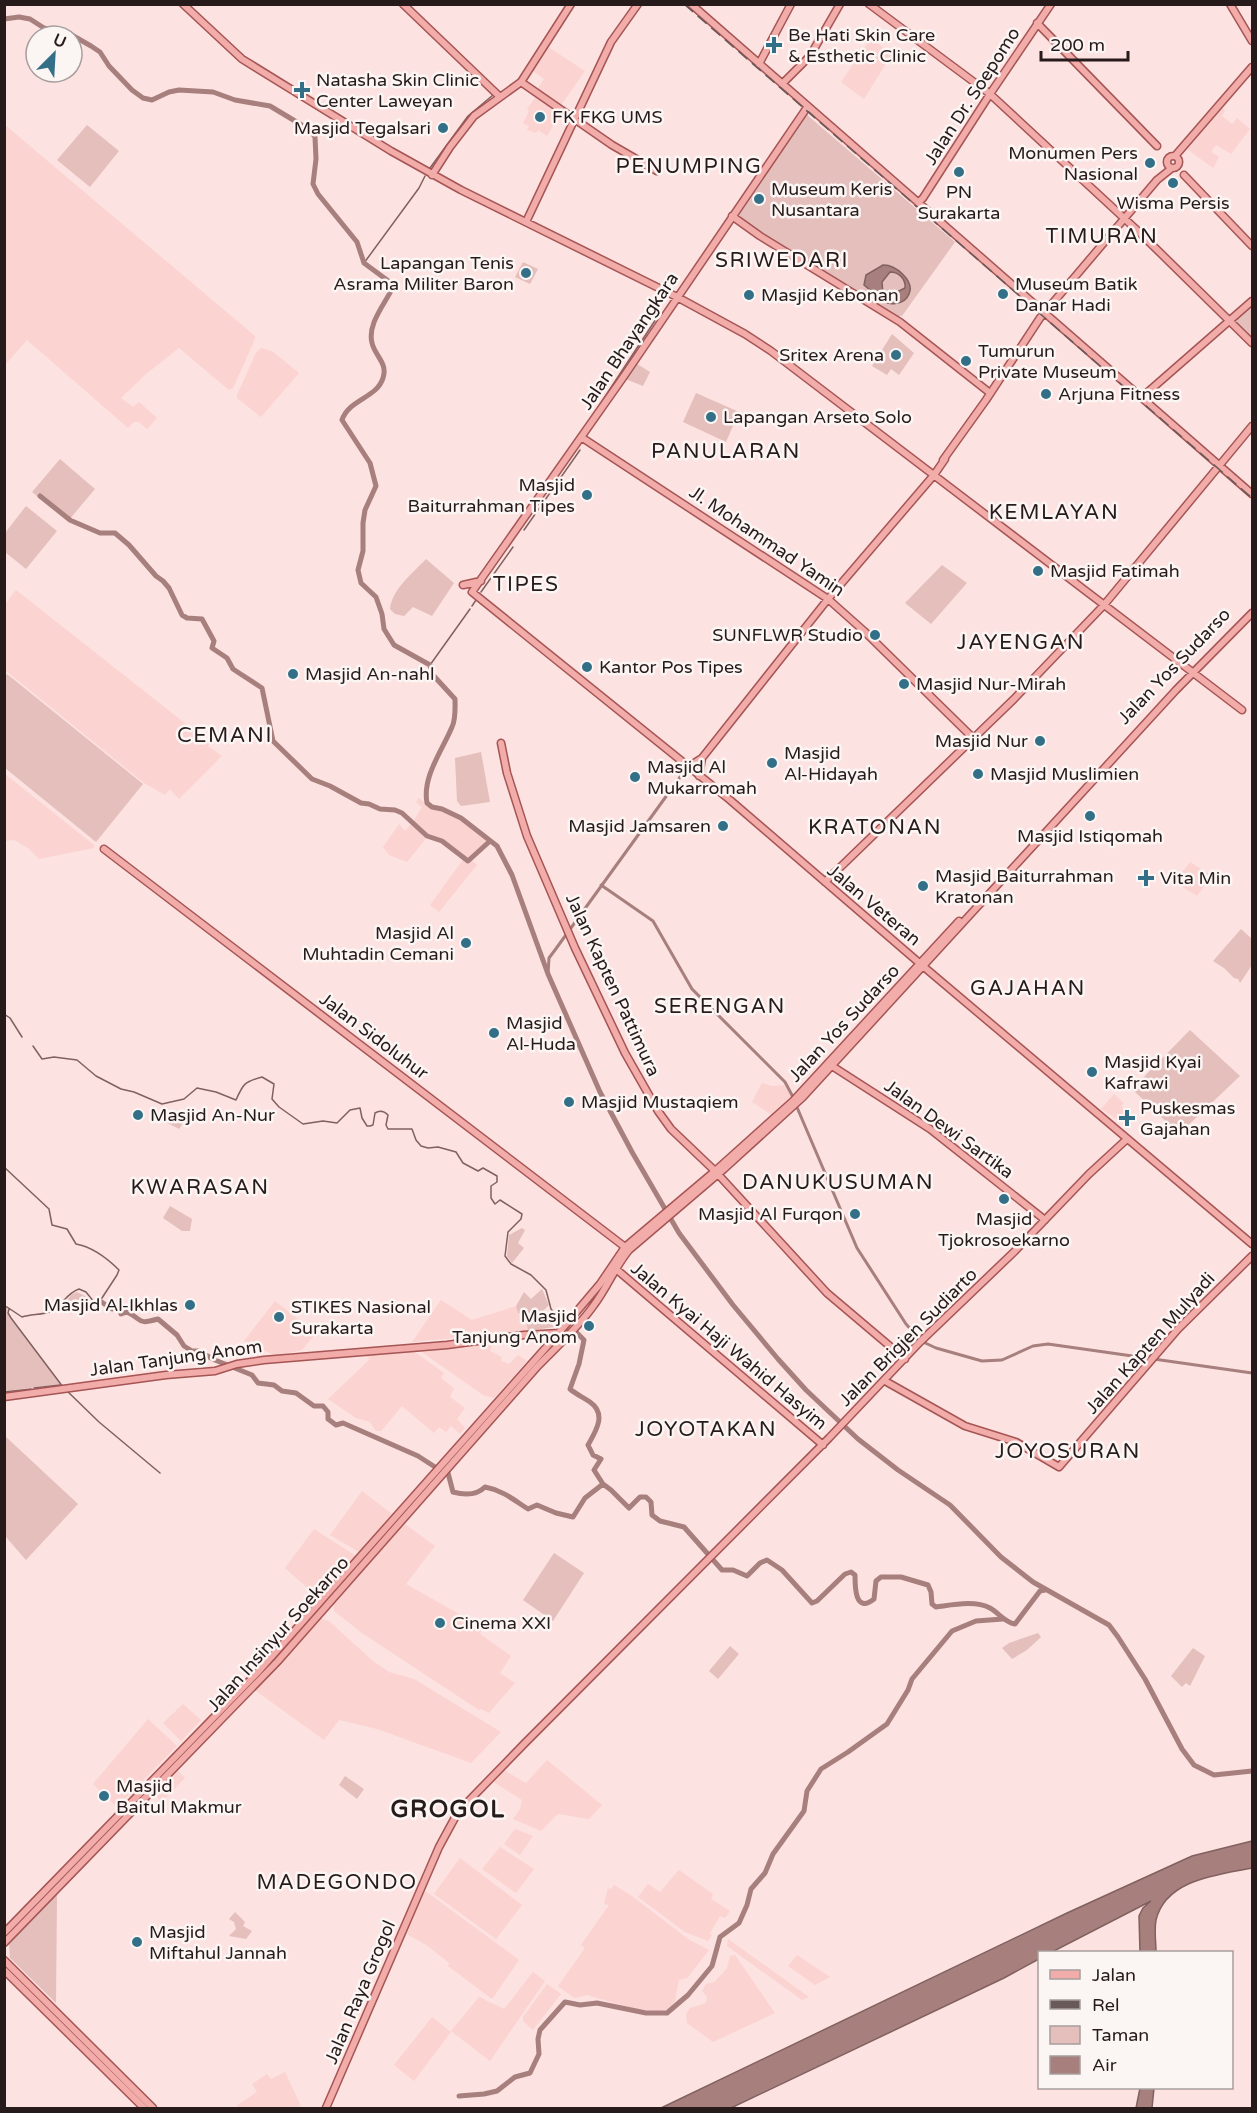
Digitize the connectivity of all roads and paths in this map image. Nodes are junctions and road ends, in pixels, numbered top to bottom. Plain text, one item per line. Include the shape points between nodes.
1 (183, 4) edge
2 (403, 4) edge
3 (571, 4) edge
4 (638, 4) edge
5 (691, 4) edge
6 (840, 4) edge
7 (869, 4) edge
8 (1051, 4) edge
9 (1230, 4) edge
10 (791, 5) edge
11 (1037, 23) junction
12 (1252, 41) edge
13 (759, 64) junction
14 (1252, 66) edge
15 (521, 82) junction
16 (782, 84) junction
17 (990, 94) junction
18 (500, 97) junction
19 (808, 106) junction
20 (574, 118) junction
21 (1158, 146) dead end
22 (657, 171) dead end
23 (432, 175) junction
24 (1184, 175) dead end
25 (918, 203) junction
26 (732, 216) junction
27 (1123, 220) junction
28 (526, 222) junction
29 (1252, 246) edge
30 (677, 297) junction
31 (1252, 301) edge
32 (1045, 313) junction
33 (1230, 321) junction
34 (1252, 343) edge
35 (989, 394) junction
36 (1141, 398) junction
37 (1252, 426) edge
38 (581, 437) junction
39 (1220, 467) junction
40 (932, 476) junction
41 (1252, 494) edge
42 (481, 581) junction
43 (463, 585) dead end
44 (472, 592) joint
45 (828, 599) junction
46 (1104, 605) junction
47 (1252, 607) edge
48 (1252, 613) edge
49 (1243, 620) junction
50 (1191, 671) junction
51 (1242, 710) dead end
52 (973, 738) junction
53 (501, 743) dead end
54 (702, 758) junction
55 (687, 767) junction
56 (699, 776) junction
57 (104, 849) dead end
58 (825, 882) junction
59 (922, 965) junction
60 (866, 1025) junction
61 (832, 1066) junction
62 (795, 1101) junction
63 (1127, 1139) junction
64 (716, 1173) junction
65 (664, 1216) junction
66 (1045, 1220) junction
67 (1252, 1244) edge
68 (625, 1247) junction
69 (1252, 1256) edge
70 (616, 1269) junction
71 (569, 1321) junction
72 (575, 1328) junction
73 (559, 1332) junction
74 (565, 1338) junction
75 (905, 1359) junction
76 (885, 1381) junction
77 (4, 1397) edge
78 (823, 1445) junction
79 (442, 1470) junction
80 (709, 1558) joint
81 (21, 1921) junction
82 (4, 1933) edge
83 (4, 1943) edge
84 (4, 1960) edge
85 (4, 1970) edge
86 (20, 1981) junction
87 (106, 2066) junction
88 (144, 2109) edge
89 (153, 2109) edge
90 (326, 2109) edge

1 - 23 main road via 242,59
2 - 18 main road
3 - 15 main road
4 - 20 main road via 615,36
5 - 13 main road
6 - 16 main road via 811,55
7 - 17 main road
8 - 11 main road, Jalan Dr. Soepomo
9 - 12 main road
10 - 13 main road
11 - 17 main road, Jalan Dr. Soepomo
11 - 21 main road
13 - 16 main road
14 - 27 main road via 1176,157 1168,157 1169,166
15 - 18 main road
15 - 20 main road
16 - 19 main road
17 - 25 main road, Jalan Dr. Soepomo
17 - 27 main road
18 - 23 main road via 469,122
19 - 25 main road
19 - 26 main road, Jalan Bhayangkara
20 - 22 main road
20 - 28 main road
23 - 28 main road
24 - 29 main road
25 - 32 main road
26 - 30 main road, Jalan Bhayangkara
26 - 35 main road via 900,322
27 - 32 main road
27 - 33 main road
28 - 30 main road
30 - 38 main road, Jalan Bhayangkara
30 - 40 main road via 771,351
31 - 33 main road
32 - 35 main road
32 - 36 main road
33 - 34 main road
33 - 36 main road
35 - 40 main road
36 - 39 main road
37 - 39 main road
38 - 42 main road, Jalan Bhayangkara
38 - 45 main road, Jl. Mohammad Yamin
39 - 41 main road
39 - 46 main road
40 - 45 main road
40 - 46 main road
42 - 43 main road
42 - 44 main road, Jalan Bhayangkara
44 - 55 main road, Jalan Veteran
45 - 52 main road, Jl. Mohammad Yamin
45 - 54 main road
46 - 50 main road
46 - 52 main road
47 - 49 main road, Jalan Yos Sudarso
48 - 49 main road, Jalan Yos Sudarso
49 - 50 main road, Jalan Yos Sudarso
50 - 51 main road
50 - 59 main road, Jalan Yos Sudarso
52 - 58 main road
53 - 64 main road, Jalan Kapten Pattimura via 527,836 625,1053 658,1111
54 - 55 main road
54 - 56 main road
55 - 56 main road, Jalan Veteran
56 - 58 main road, Jalan Veteran
57 - 68 main road, Jalan Sidoluhur
58 - 59 main road, Jalan Veteran
59 - 60 main road, Jalan Yos Sudarso
59 - 63 main road, Jalan Veteran
60 - 61 main road, Jalan Yos Sudarso
60 - 62 main road, Jalan Yos Sudarso
61 - 62 main road, Jalan Yos Sudarso
61 - 66 main road, Jalan Dewi Sartika via 930,1129
62 - 64 main road, Jalan Yos Sudarso
63 - 66 main road, Jalan Brigjen Sudiarto
63 - 67 main road, Jalan Veteran
64 - 65 main road, Jalan Yos Sudarso
64 - 75 main road, Jalan Kapten Pattimura via 827,1293
65 - 68 main road, Jalan Yos Sudarso
65 - 70 main road, Jalan Insinyur Soekarno via 629,1250
66 - 75 main road, Jalan Brigjen Sudiarto
68 - 71 main road, Jalan Yos Sudarso
69 - 76 main road, Jalan Kapten Mulyadi via 1178,1329 1059,1467 1003,1436 970,1429
70 - 72 main road, Jalan Insinyur Soekarno via 601,1296
70 - 78 main road, Jalan Kyai Haji Wahid Hasyim
71 - 72 main road
71 - 73 main road, Jalan Yos Sudarso
72 - 74 main road, Jalan Insinyur Soekarno
73 - 74 main road
73 - 77 main road, Jalan Tanjung Anom via 287,1358
73 - 79 main road, Jalan Insinyur Soekarno
74 - 79 main road, Jalan Insinyur Soekarno
75 - 76 main road, Jalan Brigjen Sudiarto
76 - 78 main road, Jalan Brigjen Sudiarto
78 - 80 main road, Jalan Brigjen Sudiarto
79 - 81 main road, Jalan Insinyur Soekarno via 271,1668
80 - 90 main road, Jalan Raya Grogol via 458,1812 446,1831
81 - 82 main road, Jalan Insinyur Soekarno
81 - 83 main road, Jalan Insinyur Soekarno
84 - 86 main road
85 - 86 main road
86 - 87 main road
87 - 88 main road
87 - 89 main road

